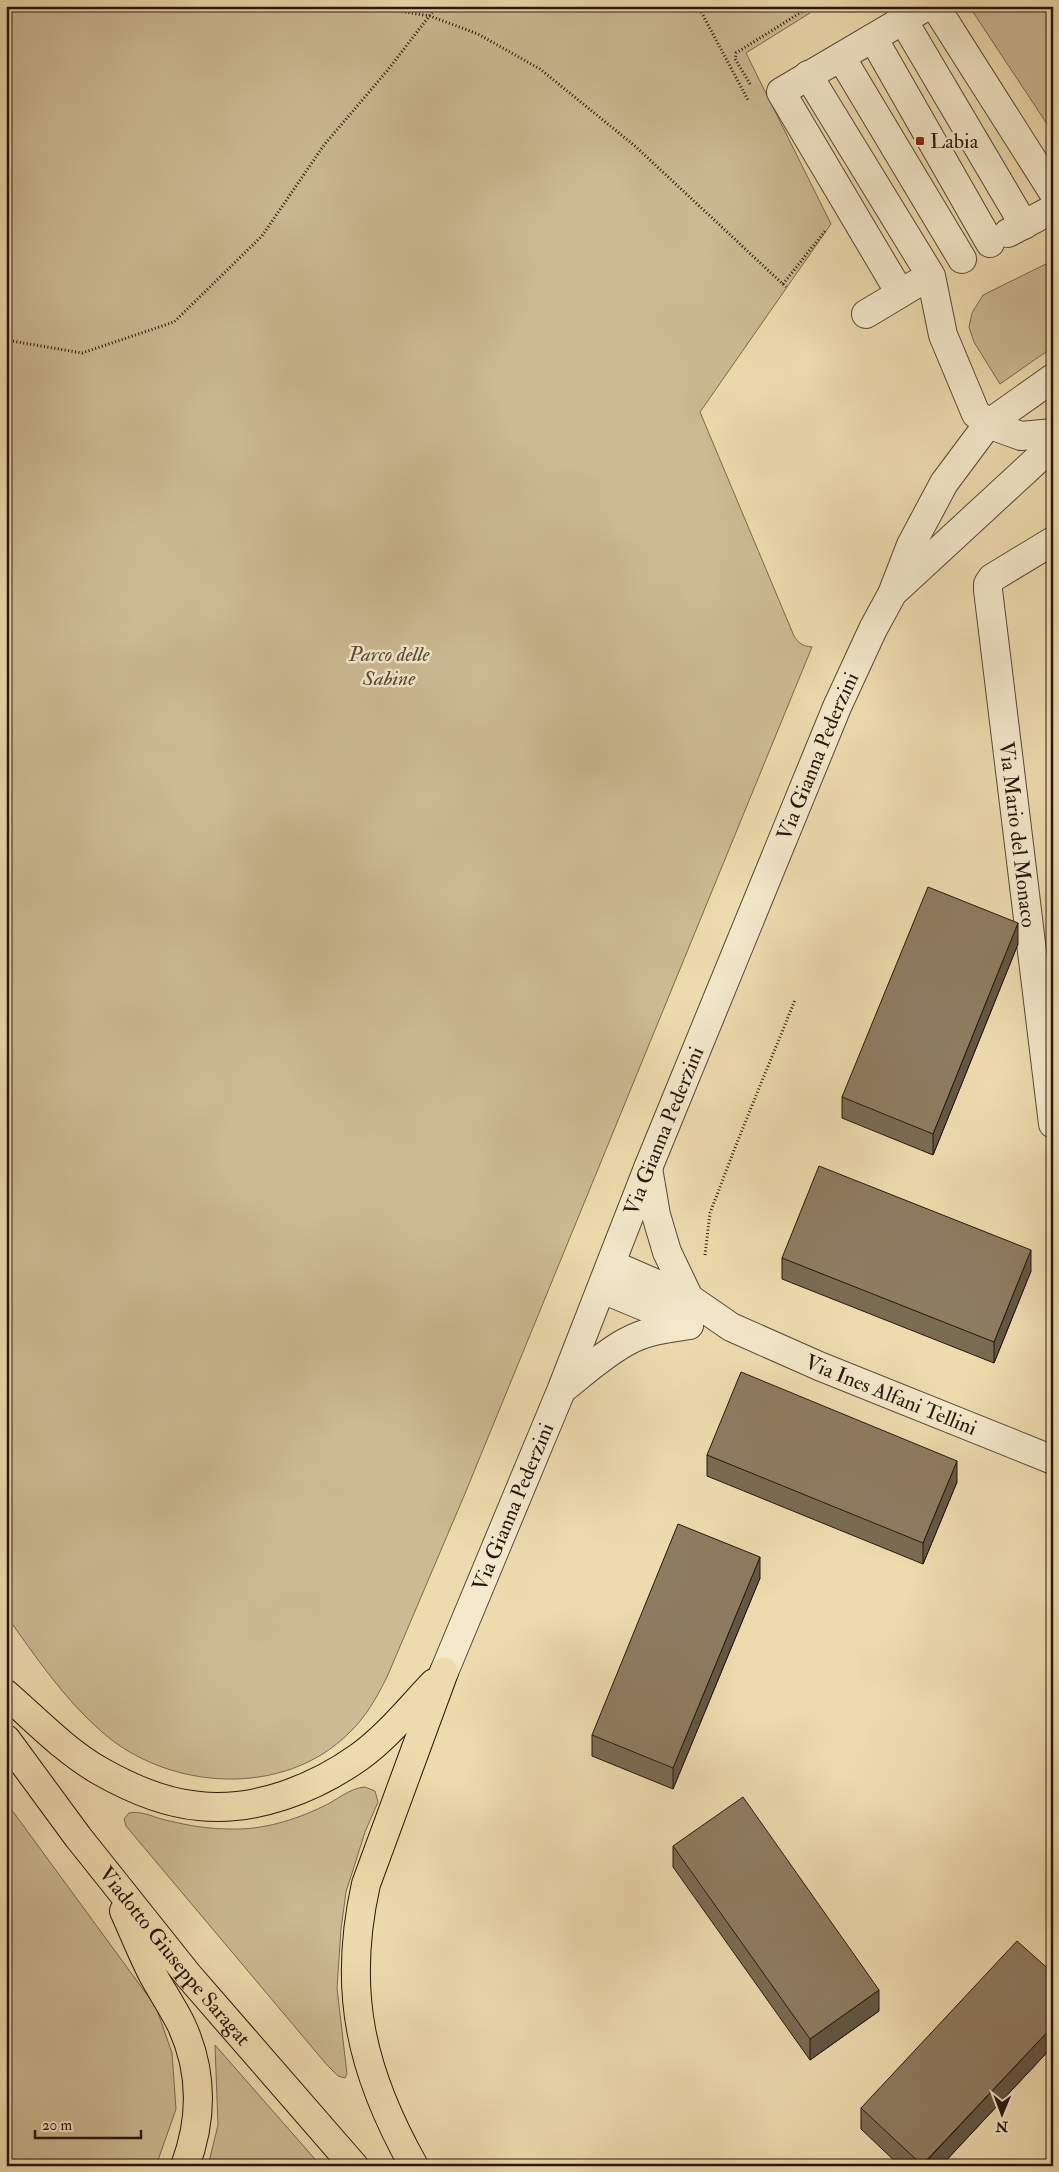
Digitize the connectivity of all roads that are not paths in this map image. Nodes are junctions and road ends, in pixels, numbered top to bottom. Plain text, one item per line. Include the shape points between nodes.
1 (926, 6) edge
2 (935, 6) edge
3 (902, 20) junction
4 (873, 38) junction
5 (840, 57) junction
6 (808, 75) junction
7 (1053, 192) edge
8 (1053, 209) edge
9 (1024, 225) junction
10 (990, 243) junction
11 (962, 259) junction
12 (931, 276) junction
13 (900, 293) junction
14 (866, 314) dead end
15 (1053, 378) edge
16 (988, 424) junction
17 (1053, 433) edge
18 (1053, 445) edge
19 (1053, 541) edge
20 (892, 594) junction
21 (1053, 1124) edge
22 (648, 1168) junction
23 (606, 1276) junction
24 (689, 1298) junction
25 (690, 1325) junction
26 (731, 1327) junction
27 (561, 1391) junction
28 (1053, 1460) edge
29 (444, 1672) junction
30 (6, 1694) edge
31 (6, 1739) edge
32 (107, 1874) junction
33 (185, 2166) edge
34 (354, 2166) edge
35 (414, 2166) edge

1 - 3 street
2 - 7 street
3 - 4 street
3 - 9 street
4 - 5 street
4 - 10 street
5 - 6 street
5 - 11 street
6 - 12 street
6 - 13 street via 781,92
8 - 9 street
9 - 10 street
10 - 11 street
11 - 12 street
12 - 13 street
12 - 16 street via 942,335 976,414
13 - 14 street
15 - 16 street, Via Gianna Pederzini
16 - 17 street via 1021,436
16 - 20 street, Via Gianna Pederzini via 933,501
18 - 20 street, Via Gianna Pederzini
19 - 21 street, Via Mario del Monaco via 992,578 988,584
20 - 22 street, Via Gianna Pederzini via 837,707
22 - 23 street, Via Gianna Pederzini
22 - 24 street via 656,1215 667,1252
23 - 24 street, Via Ines Alfani Tellini
23 - 25 street, Via Ines Alfani Tellini
23 - 27 street, Via Gianna Pederzini
24 - 26 street, Via Ines Alfani Tellini
25 - 26 street, Via Ines Alfani Tellini
25 - 27 street via 659,1330 627,1341
26 - 28 street, Via Ines Alfani Tellini
27 - 29 street, Via Gianna Pederzini
29 - 30 main road via 378,1741 335,1772 310,1786 286,1794 231,1806 174,1802 124,1783 83,1759
29 - 35 main road via 366,1884 356,1953 358,2009 368,2062 386,2112
31 - 32 main road, Viadotto Giuseppe Saragat
32 - 33 main road via 194,2058 198,2114
32 - 34 main road, Viadotto Giuseppe Saragat via 188,1976

